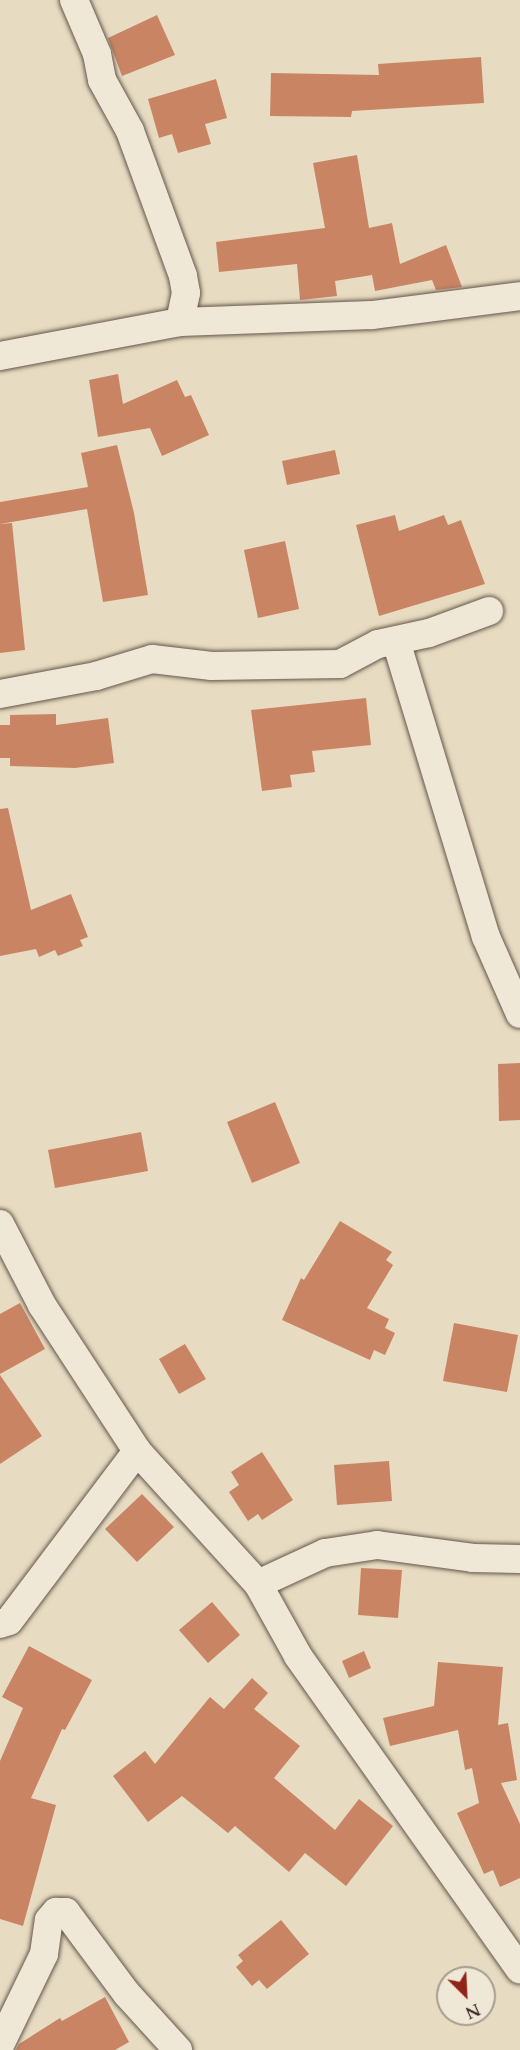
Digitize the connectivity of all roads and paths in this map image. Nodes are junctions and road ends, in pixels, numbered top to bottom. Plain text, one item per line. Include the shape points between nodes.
1 (74, 0) edge
2 (520, 296) edge
3 (180, 322) junction
4 (0, 356) edge
5 (489, 611) dead end
6 (396, 641) junction
7 (0, 694) edge
8 (520, 1014) edge
9 (0, 1224) edge
10 (137, 1451) junction
11 (520, 1559) edge
12 (258, 1584) junction
13 (0, 1624) edge
14 (520, 1969) edge
15 (0, 2045) edge
16 (178, 2050) edge

1 - 3 street via 97,54 102,80 130,131 183,276 186,293
2 - 3 street via 372,315
3 - 4 street
5 - 6 street
6 - 7 street via 378,644 340,664 212,666 152,659 96,676
6 - 8 street via 486,937 508,995
9 - 10 street via 42,1305
10 - 12 street
10 - 13 street via 9,1621
11 - 12 street via 473,1558 377,1545 325,1553
12 - 14 street via 298,1656
15 - 16 street via 44,1954 49,1920 56,1912 66,1912 127,1994

